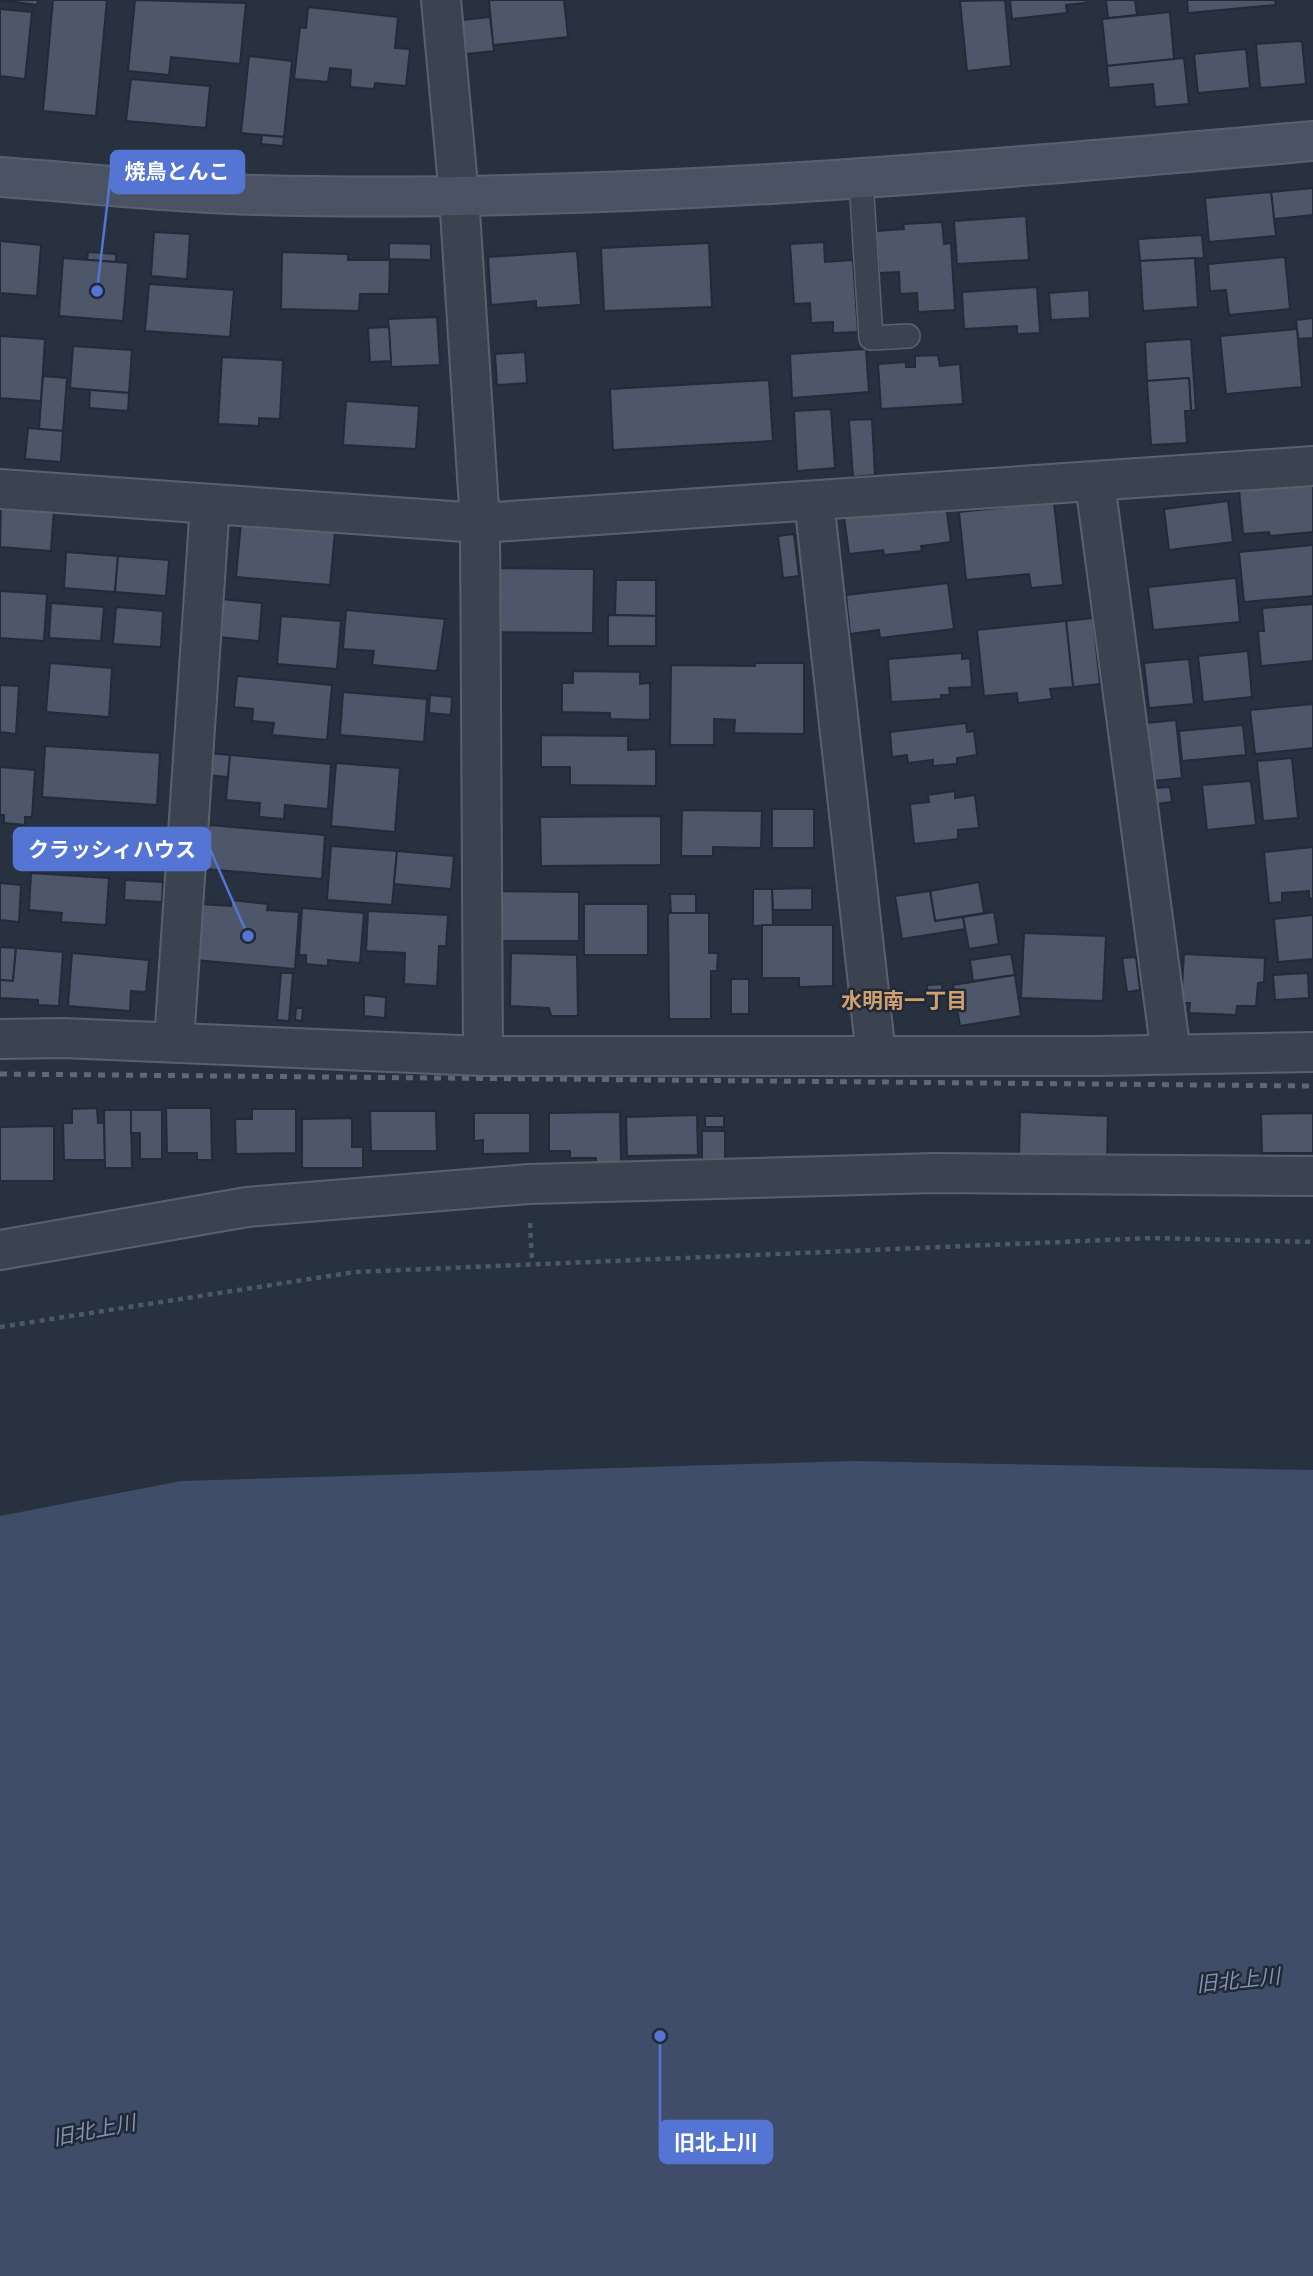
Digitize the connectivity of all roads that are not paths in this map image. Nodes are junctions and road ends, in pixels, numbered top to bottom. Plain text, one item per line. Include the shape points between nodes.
1 (442, 0) edge
2 (1313, 141) edge
3 (0, 177) edge
4 (862, 180) junction
5 (458, 196) junction
6 (908, 336) dead end
7 (1313, 466) edge
8 (1095, 483) junction
9 (0, 489) edge
10 (814, 501) junction
11 (210, 504) junction
12 (480, 523) junction
13 (0, 1039) edge
14 (174, 1042) junction
15 (1313, 1052) edge
16 (1171, 1054) junction
17 (876, 1055) junction
18 (483, 1056) junction
19 (1313, 1176) edge
20 (0, 1251) edge

1 - 5 street
2 - 4 street
3 - 5 street via 254,195
4 - 5 street
4 - 6 lane via 872,338
5 - 12 street
7 - 8 street
8 - 10 street
8 - 16 street
9 - 11 street
10 - 12 street
10 - 17 street
11 - 12 street
11 - 14 street
12 - 18 street
13 - 14 street
14 - 18 street
15 - 16 street
16 - 17 street
17 - 18 street
19 - 20 street via 935,1173 529,1184 247,1207

